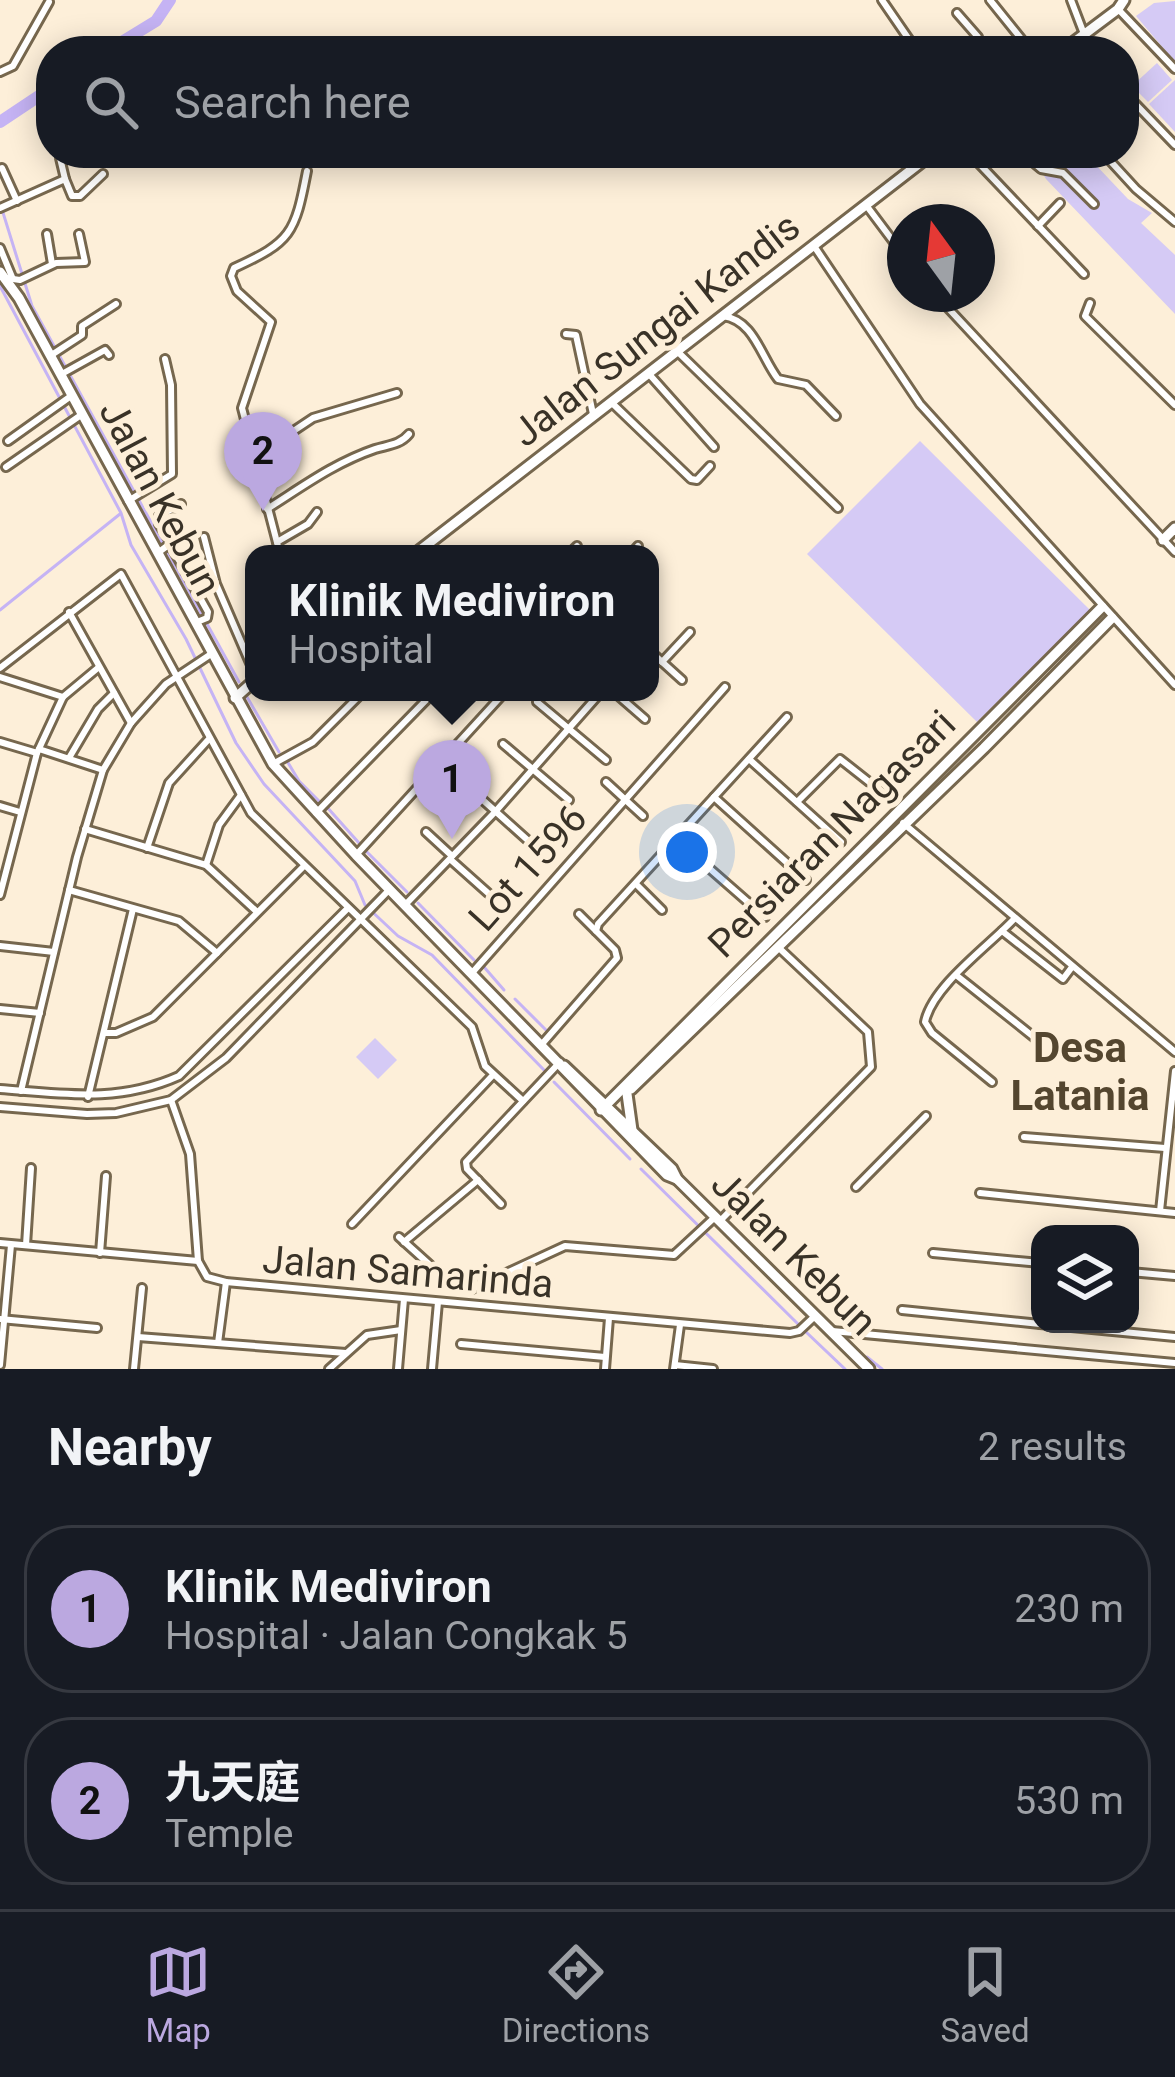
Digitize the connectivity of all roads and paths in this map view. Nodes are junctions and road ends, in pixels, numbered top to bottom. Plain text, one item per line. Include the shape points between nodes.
1 (882, 0) edge
2 (990, 0) edge
3 (1071, 0) edge
4 (49, 2) edge
5 (1121, 5) edge
6 (957, 13) dead end
7 (907, 36) edge
8 (976, 36) edge
9 (1019, 36) edge
10 (1080, 36) edge
11 (1081, 36) edge
12 (1175, 69) edge
13 (0, 72) edge
14 (1139, 108) edge
15 (1175, 145) edge
16 (2, 168) edge
17 (62, 168) edge
18 (911, 168) edge
19 (983, 168) edge
20 (1040, 168) edge
21 (1116, 168) edge
22 (307, 171) dead end
23 (103, 174) dead end
24 (65, 179) junction
25 (17, 201) junction
26 (1060, 202) dead end
27 (1094, 204) dead end
28 (866, 206) junction
29 (2, 207) edge
30 (1175, 221) edge
31 (1038, 226) junction
32 (887, 233) edge
33 (47, 234) dead end
34 (79, 234) dead end
35 (814, 246) junction
36 (0, 248) edge
37 (52, 265) junction
38 (1084, 274) dead end
39 (12, 277) edge
40 (1090, 303) dead end
41 (116, 304) dead end
42 (952, 312) edge
43 (723, 316) junction
44 (566, 334) dead end
45 (678, 352) junction
46 (54, 354) junction
47 (109, 355) dead end
48 (165, 358) dead end
49 (64, 372) junction
50 (650, 374) junction
51 (397, 393) dead end
52 (64, 400) junction
53 (612, 404) junction
54 (1175, 405) edge
55 (836, 416) dead end
56 (593, 417) junction
57 (74, 419) junction
58 (409, 434) dead end
59 (8, 441) dead end
60 (714, 447) dead end
61 (256, 456) junction
62 (710, 466) dead end
63 (6, 467) dead end
64 (134, 498) junction
65 (181, 504) dead end
66 (838, 508) dead end
67 (267, 509) junction
68 (317, 512) dead end
69 (1175, 528) edge
70 (204, 537) dead end
71 (1163, 540) junction
72 (277, 542) junction
73 (278, 545) edge
74 (427, 545) edge
75 (165, 549) junction
76 (1175, 552) edge
77 (1102, 607) junction
78 (69, 612) junction
79 (1112, 618) junction
80 (202, 620) junction
81 (1087, 622) junction
82 (690, 632) dead end
83 (1099, 632) junction
84 (245, 651) edge
85 (201, 659) junction
86 (659, 659) edge
87 (662, 662) junction
88 (99, 668) junction
89 (0, 673) edge
90 (176, 676) junction
91 (682, 680) dead end
92 (1175, 685) edge
93 (725, 687) dead end
94 (245, 689) edge
95 (114, 693) junction
96 (63, 697) junction
97 (235, 698) junction
98 (355, 701) edge
99 (425, 701) edge
100 (497, 701) edge
101 (594, 701) edge
102 (624, 701) edge
103 (537, 702) dead end
104 (787, 717) dead end
105 (645, 719) dead end
106 (131, 722) junction
107 (570, 728) junction
108 (208, 740) junction
109 (0, 742) edge
110 (503, 744) dead end
111 (38, 751) junction
112 (69, 758) junction
113 (749, 759) junction
114 (607, 760) dead end
115 (273, 764) junction
116 (103, 770) junction
117 (533, 770) junction
118 (607, 782) dead end
119 (465, 784) dead end
120 (241, 795) junction
121 (714, 797) junction
122 (569, 800) dead end
123 (626, 800) junction
124 (892, 800) dead end
125 (796, 802) junction
126 (0, 806) edge
127 (20, 812) junction
128 (495, 812) junction
129 (316, 813) junction
130 (643, 816) dead end
131 (903, 823) junction
132 (84, 829) junction
133 (426, 832) dead end
134 (677, 840) junction
135 (841, 842) dead end
136 (533, 845) dead end
137 (148, 848) junction
138 (356, 855) junction
139 (451, 858) junction
140 (206, 865) junction
141 (303, 868) junction
142 (806, 880) dead end
143 (636, 884) junction
144 (69, 890) junction
145 (389, 890) junction
146 (488, 893) dead end
147 (0, 895) edge
148 (405, 905) junction
149 (133, 909) junction
150 (347, 910) junction
151 (662, 910) dead end
152 (256, 911) junction
153 (579, 914) dead end
154 (765, 917) dead end
155 (362, 918) junction
156 (1015, 918) junction
157 (596, 932) junction
158 (1002, 932) junction
159 (774, 942) junction
160 (0, 946) edge
161 (54, 952) junction
162 (217, 952) junction
163 (1072, 966) junction
164 (472, 973) junction
165 (956, 975) junction
166 (0, 1009) edge
167 (40, 1013) junction
168 (104, 1033) junction
169 (1034, 1038) dead end
170 (542, 1044) junction
171 (1175, 1052) edge
172 (562, 1064) junction
173 (1175, 1071) edge
174 (493, 1075) junction
175 (992, 1082) dead end
176 (591, 1088) junction
177 (0, 1089) edge
178 (21, 1090) junction
179 (624, 1092) junction
180 (88, 1097) junction
181 (171, 1100) junction
182 (523, 1101) junction
183 (0, 1108) edge
184 (606, 1110) junction
185 (926, 1117) dead end
186 (632, 1130) junction
187 (1024, 1137) dead end
188 (1166, 1148) junction
189 (32, 1168) dead end
190 (106, 1176) dead end
191 (677, 1179) junction
192 (478, 1180) junction
193 (856, 1187) dead end
194 (980, 1193) dead end
195 (501, 1204) dead end
196 (1160, 1211) junction
197 (1175, 1213) edge
198 (717, 1219) junction
199 (352, 1223) dead end
200 (0, 1244) edge
201 (11, 1245) junction
202 (26, 1245) junction
203 (100, 1253) junction
204 (933, 1253) dead end
205 (198, 1261) junction
206 (1031, 1262) edge
207 (430, 1265) dead end
208 (1139, 1273) edge
209 (1175, 1276) edge
210 (226, 1282) junction
211 (142, 1288) dead end
212 (472, 1289) dead end
213 (404, 1299) junction
214 (438, 1307) junction
215 (902, 1310) dead end
216 (815, 1316) junction
217 (609, 1318) junction
218 (2, 1319) edge
219 (1031, 1323) edge
220 (680, 1324) junction
221 (97, 1328) dead end
222 (401, 1330) junction
223 (830, 1330) junction
224 (1139, 1333) edge
225 (137, 1337) junction
226 (1175, 1337) edge
227 (218, 1343) junction
228 (461, 1344) dead end
229 (346, 1353) junction
230 (605, 1357) junction
231 (1175, 1363) edge
232 (0, 1365) edge
233 (674, 1367) edge
234 (134, 1369) edge
235 (329, 1369) edge
236 (398, 1369) edge
237 (432, 1369) edge
238 (604, 1369) edge
239 (713, 1369) edge
240 (869, 1369) edge

1 - 7 street
2 - 9 street
3 - 10 street
4 - 13 street via 13,66
5 - 11 street
5 - 12 street
6 - 8 street
14 - 15 street
16 - 25 street
17 - 24 street
18 - 28 street, Jalan Sungai Kandis
19 - 31 street
20 - 27 street via 1063,173
21 - 30 street
22 - 61 street via 286,240 231,276 271,322 243,401
23 - 24 street via 76,197
24 - 25 street
25 - 29 street
26 - 31 street
28 - 32 street
28 - 35 street, Jalan Sungai Kandis
31 - 38 street
33 - 37 street
34 - 37 street via 85,262
35 - 43 street, Jalan Sungai Kandis
35 - 77 street via 907,388
36 - 39 street
37 - 39 street
39 - 46 street, Jalan Kebun
40 - 54 street via 1085,316
41 - 46 street
42 - 71 street
43 - 45 street, Jalan Sungai Kandis
43 - 55 street via 755,339 778,379 806,385
44 - 56 street via 576,335
45 - 50 street, Jalan Sungai Kandis
45 - 66 street
46 - 49 street, Jalan Kebun
47 - 49 street via 105,350
48 - 64 street via 172,474
49 - 52 street, Jalan Kebun
50 - 53 street, Jalan Sungai Kandis
50 - 60 street
51 - 61 street via 313,418
52 - 57 street, Jalan Kebun
52 - 59 street
53 - 56 street, Jalan Sungai Kandis
53 - 62 street via 691,479
56 - 74 street, Jalan Sungai Kandis
57 - 63 street
57 - 64 street, Jalan Kebun
58 - 67 street via 314,476
61 - 67 street
64 - 75 street, Jalan Kebun
65 - 75 street via 159,516
67 - 72 street
68 - 72 street
69 - 71 street
70 - 84 street
71 - 76 street
72 - 73 street
75 - 80 street, Jalan Kebun
75 - 80 street via 206,605
77 - 79 street
77 - 81 street, Persiaran Nagasari
78 - 88 street
78 - 89 street
78 - 90 street via 121,574
79 - 83 street, Persiaran Nagasari
79 - 92 street
80 - 85 street, Jalan Kebun
81 - 83 street via 1099,620
81 - 159 street, Persiaran Nagasari
82 - 87 street
83 - 131 street, Persiaran Nagasari
85 - 90 street
85 - 97 street, Jalan Kebun
86 - 87 street
87 - 91 street
88 - 95 street
88 - 96 street
89 - 96 street
90 - 106 street
90 - 108 street
93 - 123 street, Lot 1596
94 - 97 street
95 - 106 street
95 - 112 street
96 - 111 street
97 - 115 street, Jalan Kebun
98 - 115 street via 313,742
99 - 129 street
100 - 138 street
101 - 107 street
102 - 105 street
103 - 107 street
104 - 113 street
106 - 116 street
107 - 114 street
107 - 117 street
108 - 120 street
108 - 137 street via 170,783
109 - 111 street
110 - 117 street
111 - 112 street
111 - 127 street
112 - 116 street
113 - 121 street
113 - 125 street
115 - 129 street, Jalan Kebun
116 - 132 street
117 - 122 street
117 - 128 street
118 - 123 street
119 - 128 street
120 - 140 street via 219,825
120 - 141 street
121 - 134 street
121 - 142 street
123 - 130 street
123 - 164 street, Lot 1596
124 - 125 street via 841,759
125 - 135 street
126 - 127 street
127 - 147 street
128 - 136 street
128 - 139 street
129 - 138 street, Jalan Kebun
131 - 156 street
131 - 159 street, Persiaran Nagasari
132 - 137 street
132 - 144 street
133 - 139 street
134 - 143 street
134 - 154 street
137 - 140 street
138 - 145 street, Jalan Kebun
139 - 146 street
139 - 148 street
140 - 152 street
141 - 150 street
141 - 152 street
143 - 151 street
143 - 157 street
144 - 149 street
144 - 161 street
145 - 148 street, Jalan Kebun
145 - 155 street
148 - 164 street, Jalan Kebun
149 - 162 street via 179,921
149 - 168 street
150 - 155 street
150 - 180 street via 179,1076
152 - 162 street
153 - 157 street
155 - 174 street via 472,1027
155 - 181 street via 226,1058
156 - 158 street
156 - 163 street
157 - 170 street via 617,958
158 - 163 street via 1063,979
158 - 165 street
159 - 179 street, Persiaran Nagasari
159 - 198 street via 868,1032 871,1067
160 - 161 street
161 - 167 street
162 - 168 street via 153,1017
163 - 171 street
164 - 170 street, Jalan Kebun
165 - 169 street
165 - 175 street via 926,1022
166 - 167 street
167 - 178 street
168 - 180 street
170 - 172 street, Jalan Kebun
172 - 176 street, Jalan Kebun
172 - 182 street
172 - 184 street, Jalan Kebun
173 - 188 street
174 - 182 street
174 - 199 street
176 - 179 street
176 - 184 street, Jalan Kebun
177 - 178 street
178 - 180 street
179 - 184 street, Persiaran Nagasari
179 - 186 street
181 - 183 street via 101,1114
181 - 205 street via 190,1154
182 - 192 street via 466,1164
184 - 186 street, Jalan Kebun
184 - 191 street, Jalan Kebun
185 - 193 street
186 - 191 street, Jalan Kebun
187 - 188 street
188 - 196 street
189 - 202 street
190 - 203 street
191 - 198 street, Jalan Kebun
192 - 195 street
192 - 207 street via 402,1239
194 - 196 street
196 - 197 street
198 - 212 street via 670,1256 565,1246
198 - 216 street, Jalan Kebun
200 - 201 street
201 - 202 street
201 - 218 street
202 - 203 street
203 - 205 street
204 - 206 street
205 - 210 street, Jalan Samarinda via 207,1277
208 - 209 street
210 - 213 street, Jalan Samarinda
210 - 227 street
211 - 225 street
213 - 214 street, Jalan Samarinda
213 - 222 street
214 - 217 street, Jalan Samarinda
214 - 237 street
215 - 219 street
216 - 220 street, Jalan Samarinda via 790,1333
216 - 223 street, Jalan Kebun
217 - 220 street, Jalan Samarinda
217 - 230 street
218 - 221 street
218 - 232 street
220 - 233 street
222 - 229 street via 373,1331
222 - 236 street
223 - 231 street
223 - 240 street, Jalan Kebun
224 - 226 street
225 - 227 street
225 - 234 street
227 - 229 street
228 - 230 street, Jalan Samarinda
229 - 235 street
230 - 238 street
233 - 239 street

